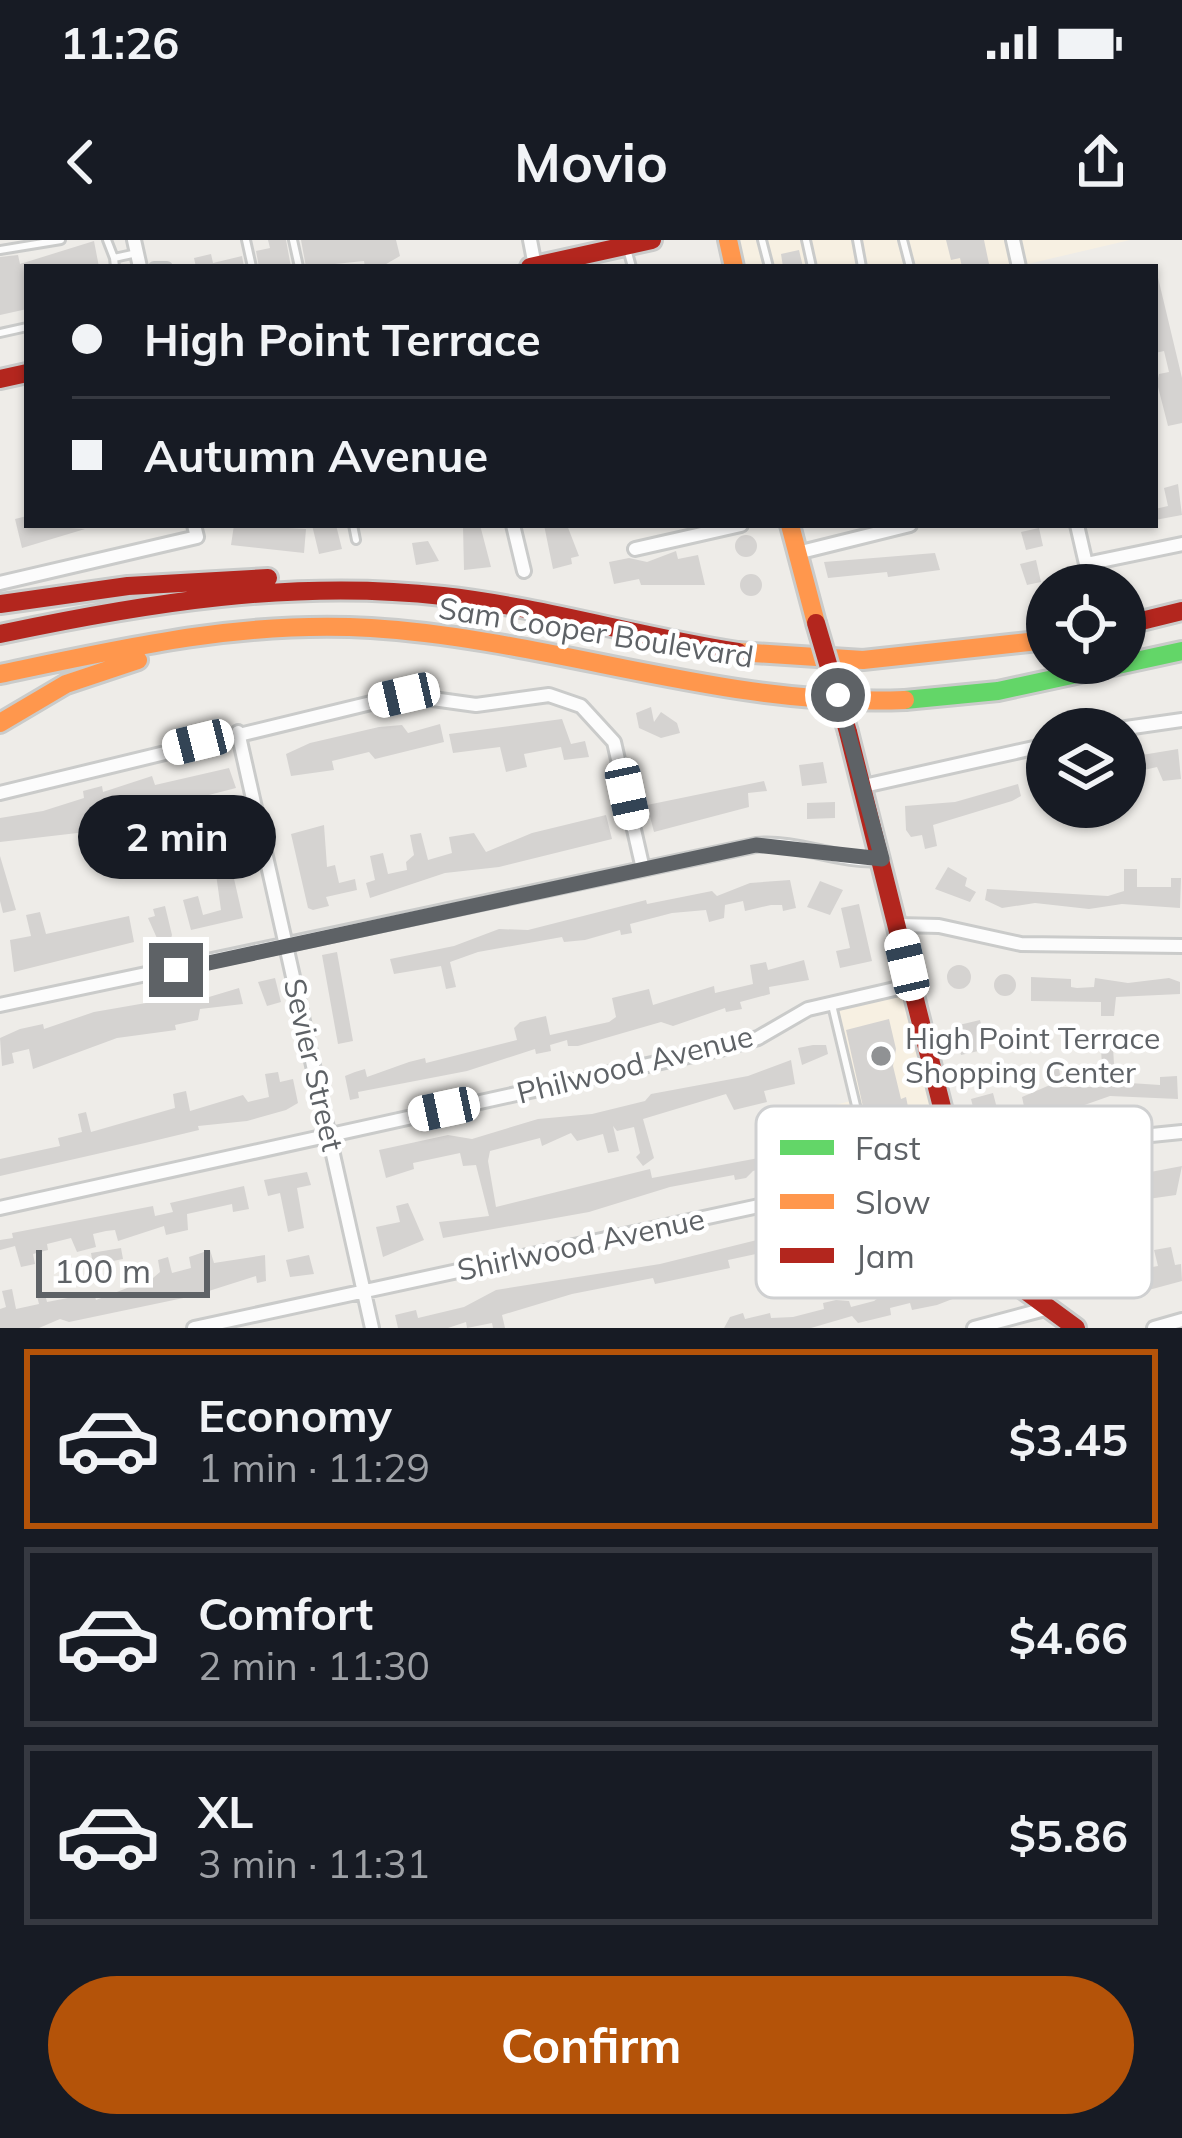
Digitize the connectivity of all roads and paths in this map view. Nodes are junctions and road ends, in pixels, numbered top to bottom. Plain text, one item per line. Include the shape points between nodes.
1 (62, 240) edge
2 (107, 240) edge
3 (652, 240) edge
4 (627, 246) junction
5 (0, 250) edge
6 (137, 253) edge
7 (115, 263) edge
8 (569, 263) edge
9 (631, 264) edge
10 (354, 528) edge
11 (514, 528) edge
12 (727, 528) edge
13 (791, 528) edge
14 (898, 528) edge
15 (1078, 528) edge
16 (195, 531) edge
17 (356, 540) dead end
18 (1182, 544) edge
19 (635, 548) dead end
20 (796, 553) junction
21 (524, 571) dead end
22 (0, 583) edge
23 (443, 596) junction
24 (0, 604) edge
25 (1182, 611) edge
26 (1146, 620) edge
27 (385, 630) junction
28 (0, 634) edge
29 (1026, 643) edge
30 (1182, 651) edge
31 (0, 674) edge
32 (1182, 719) edge
33 (0, 723) edge
34 (1146, 725) edge
35 (238, 732) junction
36 (1026, 750) edge
37 (864, 786) junction
38 (0, 793) edge
39 (882, 859) junction
40 (643, 869) junction
41 (898, 925) junction
42 (1182, 946) edge
43 (287, 948) junction
44 (912, 985) junction
45 (1, 1000) edge
46 (831, 1002) junction
47 (856, 1106) edge
48 (940, 1106) edge
49 (1182, 1132) edge
50 (1152, 1134) edge
51 (329, 1135) junction
52 (756, 1207) edge
53 (0, 1208) edge
54 (364, 1292) junction
55 (1032, 1298) edge
56 (1045, 1309) junction
57 (1182, 1320) edge
58 (194, 1328) edge
59 (372, 1328) edge
60 (974, 1328) edge
61 (1076, 1328) edge
62 (1154, 1328) edge

1 - 5 lane
2 - 7 lane
3 - 4 main road
4 - 8 main road
4 - 9 lane
6 - 7 lane
10 - 17 lane
11 - 21 street
12 - 19 street
13 - 20 main road
14 - 20 street
15 - 18 street via 1086,565
16 - 22 street
20 - 37 main road, bridge
23 - 24 main road via 321,579 228,577
23 - 28 main road, Sam Cooper Boulevard via 291,590 181,598
23 - 29 main road, Sam Cooper Boulevard via 799,658 881,660
25 - 26 main road
27 - 30 main road, Sam Cooper Boulevard via 706,684 884,701 1021,687
27 - 31 main road, Sam Cooper Boulevard via 298,626 183,636
27 - 33 main road via 134,661 62,686
32 - 34 street
35 - 38 street
35 - 40 street via 404,695 461,705 533,694 565,698 614,742
35 - 43 street, Sevier Street
36 - 37 street
37 - 39 main road
39 - 40 street via 770,844
39 - 41 main road
40 - 43 street
41 - 42 street via 1021,944
41 - 44 main road
43 - 45 street
43 - 51 street, Sevier Street
44 - 46 street, Philwood Avenue
44 - 48 main road
46 - 47 lane
46 - 51 street, Philwood Avenue via 745,1043
49 - 50 street, Shirlwood Avenue
51 - 53 street, Philwood Avenue
51 - 54 street, Sevier Street
52 - 54 street, Shirlwood Avenue
54 - 58 street, Shirlwood Avenue
54 - 59 street, Sevier Street
55 - 56 main road
56 - 60 street
56 - 61 main road
57 - 62 street

